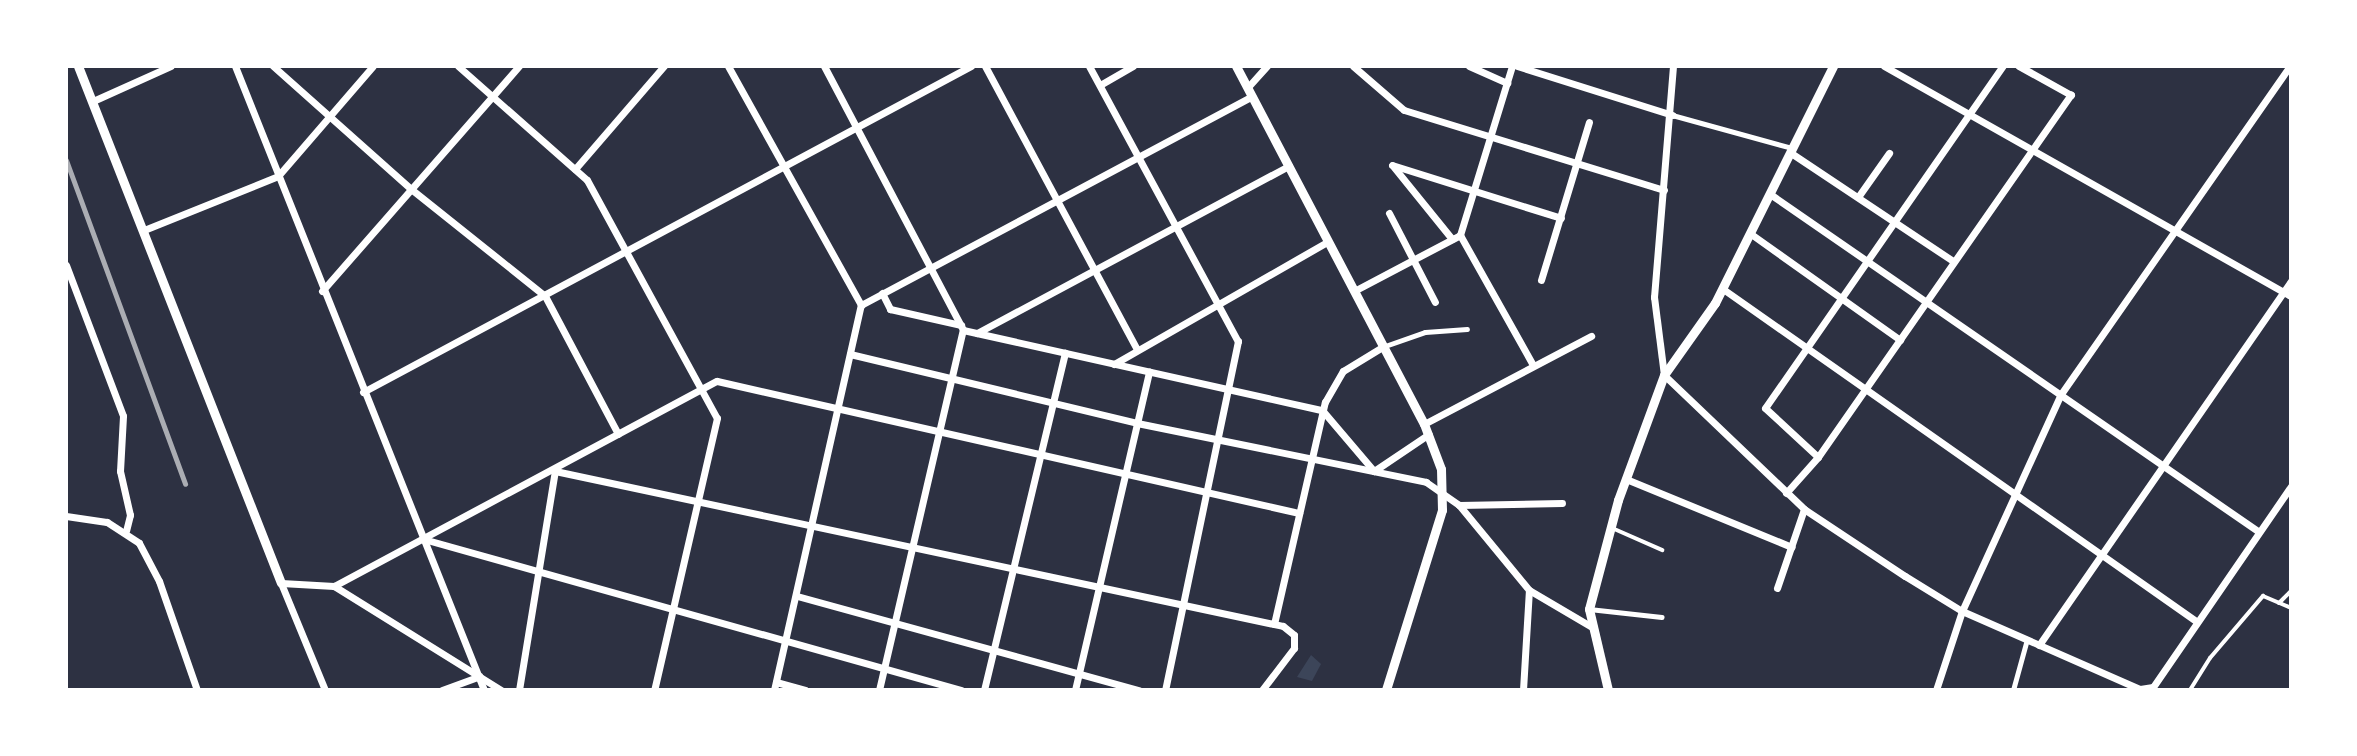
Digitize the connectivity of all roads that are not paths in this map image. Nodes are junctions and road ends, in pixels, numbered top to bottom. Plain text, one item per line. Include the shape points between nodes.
1 (78, 66) edge
2 (171, 66) edge
3 (235, 66) edge
4 (273, 66) edge
5 (373, 66) edge
6 (458, 66) edge
7 (519, 66) edge
8 (664, 66) edge
9 (728, 66) edge
10 (824, 66) edge
11 (971, 66) edge
12 (985, 66) edge
13 (1089, 66) edge
14 (1133, 66) edge
15 (1236, 66) edge
16 (1267, 66) edge
17 (1353, 66) edge
18 (1469, 66) edge
19 (1514, 66) edge
20 (1673, 66) edge
21 (1833, 66) edge
22 (1884, 66) edge
23 (2003, 66) edge
24 (2019, 66) edge
25 (2290, 66) edge
26 (1507, 83) junction
27 (1100, 85) junction
28 (1250, 92) junction
29 (492, 96) junction
30 (93, 101) junction
31 (1970, 114) junction
32 (1672, 115) junction
33 (328, 118) junction
34 (1589, 122) dead end
35 (858, 129) junction
36 (1491, 137) junction
37 (2032, 149) junction
38 (1792, 150) junction
39 (1889, 153) dead end
40 (1139, 156) junction
41 (1577, 164) junction
42 (1289, 166) junction
43 (787, 167) junction
44 (575, 169) junction
45 (278, 176) junction
46 (411, 189) junction
47 (1474, 190) junction
48 (1664, 190) junction
49 (1770, 194) junction
50 (1858, 197) junction
51 (1058, 199) junction
52 (1389, 213) dead end
53 (1561, 218) junction
54 (1895, 222) junction
55 (1176, 228) junction
56 (144, 230) junction
57 (2176, 231) junction
58 (1751, 234) junction
59 (1456, 237) junction
60 (1327, 242) junction
61 (626, 252) junction
62 (66, 255) edge
63 (1413, 259) junction
64 (1953, 261) junction
65 (1867, 262) junction
66 (66, 265) edge
67 (929, 267) junction
68 (1096, 270) junction
69 (73, 275) junction
70 (1541, 280) dead end
71 (2291, 281) edge
72 (1723, 289) junction
73 (322, 291) junction
74 (1354, 291) junction
75 (882, 293) junction
76 (2287, 294) edge
77 (545, 296) junction
78 (1842, 299) junction
79 (1217, 302) junction
80 (1435, 302) dead end
81 (1925, 303) junction
82 (861, 305) junction
83 (962, 327) junction
84 (1467, 329) dead end
85 (976, 333) junction
86 (1591, 336) dead end
87 (1900, 340) junction
88 (1384, 346) junction
89 (1137, 349) junction
90 (1807, 349) junction
91 (1065, 353) junction
92 (850, 354) junction
93 (1114, 364) junction
94 (1533, 365) junction
95 (1149, 371) junction
96 (1664, 375) junction
97 (953, 379) junction
98 (1230, 388) junction
99 (1863, 389) junction
100 (701, 390) junction
101 (363, 392) junction
102 (2061, 394) junction
103 (1052, 403) junction
104 (838, 408) junction
105 (1322, 410) junction
106 (1137, 423) junction
107 (1424, 424) junction
108 (940, 431) junction
109 (618, 434) junction
110 (1429, 434) junction
111 (1218, 441) junction
112 (1041, 454) junction
113 (1818, 457) junction
114 (1311, 461) junction
115 (2164, 466) junction
116 (555, 471) junction
117 (1374, 471) junction
118 (1125, 474) junction
119 (1626, 479) junction
120 (2291, 486) edge
121 (1206, 491) junction
122 (1446, 493) junction
123 (1786, 493) junction
124 (2013, 496) junction
125 (698, 502) junction
126 (1562, 503) dead end
127 (1459, 505) junction
128 (1804, 509) junction
129 (1299, 513) junction
130 (66, 516) edge
131 (813, 527) junction
132 (1609, 527) junction
133 (126, 531) junction
134 (2259, 532) junction
135 (427, 540) junction
136 (1792, 547) junction
137 (913, 548) junction
138 (1662, 550) dead end
139 (2101, 556) junction
140 (1014, 569) junction
141 (538, 571) junction
142 (281, 583) junction
143 (334, 586) junction
144 (1098, 587) junction
145 (1777, 588) dead end
146 (1529, 590) junction
147 (2291, 591) edge
148 (797, 596) junction
149 (2279, 603) junction
150 (1181, 605) junction
151 (2291, 608) edge
152 (673, 609) junction
153 (1589, 609) junction
154 (1962, 611) junction
155 (1662, 617) dead end
156 (2196, 621) junction
157 (895, 623) junction
158 (1274, 624) junction
159 (1590, 626) junction
160 (2027, 639) junction
161 (787, 641) junction
162 (2039, 645) junction
163 (994, 650) junction
164 (884, 668) junction
165 (1079, 673) junction
166 (480, 676) junction
167 (775, 686) edge
168 (2157, 688) edge
169 (197, 690) edge
170 (325, 690) edge
171 (442, 690) edge
172 (484, 690) edge
173 (501, 690) edge
174 (519, 690) edge
175 (654, 690) edge
176 (805, 690) edge
177 (879, 690) edge
178 (961, 690) edge
179 (984, 690) edge
180 (1075, 690) edge
181 (1139, 690) edge
182 (1165, 690) edge
183 (1265, 690) edge
184 (1386, 690) edge
185 (1523, 690) edge
186 (1608, 690) edge
187 (1936, 690) edge
188 (2013, 690) edge
189 (2190, 690) edge

1 - 30 street
2 - 30 street
3 - 45 street
4 - 33 street
5 - 33 street
6 - 29 street
7 - 29 street
8 - 44 street
9 - 43 street
10 - 35 street
11 - 35 street
12 - 51 street
13 - 27 street
14 - 27 street
15 - 28 street
16 - 28 street
17 - 36 street via 1404,110
18 - 26 street
19 - 26 street
19 - 32 street
20 - 32 street
21 - 38 street
22 - 31 street
23 - 31 street
24 - 37 street via 2071,95
25 - 57 street
26 - 36 street
27 - 40 street
28 - 40 street
28 - 42 street
29 - 44 street
29 - 46 street
30 - 56 street
31 - 37 street
31 - 54 street
32 - 38 street via 1684,123
32 - 48 street
33 - 45 street
33 - 46 street
34 - 41 street
35 - 43 street
35 - 67 street
36 - 41 street
36 - 47 street
37 - 57 street
37 - 64 street
38 - 49 street
38 - 50 street
39 - 50 street
40 - 51 street
40 - 55 street
41 - 48 street
41 - 53 street
42 - 55 street
42 - 60 street
43 - 61 street
43 - 82 street
44 - 61 street via 587,180
45 - 56 street
45 - 73 street
46 - 73 street
46 - 77 street
47 - 53 street
47 - 59 street
47 - 59 street via 1392,165
48 - 96 street via 1654,297
49 - 58 street
49 - 65 street
50 - 54 street
51 - 67 street
51 - 68 street
52 - 63 street
53 - 70 street
54 - 64 street
54 - 65 street
55 - 68 street
55 - 79 street
56 - 142 street
57 - 76 street
57 - 102 street
58 - 72 street
58 - 78 street
59 - 63 street
59 - 94 street
60 - 74 street
60 - 79 street
61 - 77 street
61 - 100 street
62 - 69 street
63 - 74 street
63 - 80 street
64 - 81 street
65 - 78 street
65 - 81 street
66 - 69 street
67 - 75 street
67 - 83 street
68 - 85 street
68 - 89 street
69 - 133 street via 118,397 120,471 129,506
71 - 76 street
72 - 90 street
72 - 96 street
73 - 101 street
74 - 88 street
75 - 82 street
75 - 83 street via 890,309
76 - 115 street
77 - 101 street
77 - 109 street
78 - 87 street
78 - 90 street
79 - 89 street
79 - 98 street via 1238,341
81 - 87 street
81 - 102 street
82 - 92 street
83 - 85 street
83 - 97 street
84 - 88 street via 1425,332
85 - 91 street
86 - 94 street
87 - 99 street
88 - 105 street via 1343,371
88 - 107 street
89 - 93 street
90 - 99 street
90 - 113 street via 1765,408
91 - 93 street
91 - 103 street
92 - 97 street
92 - 104 street
93 - 95 street
94 - 107 street
95 - 98 street
95 - 106 street
96 - 119 street
96 - 123 street
97 - 103 street
97 - 108 street
98 - 105 street
98 - 111 street
99 - 113 street
99 - 124 street
100 - 104 street via 717,381
100 - 109 street
100 - 125 street via 717,418
101 - 135 street
102 - 115 street
102 - 124 street
103 - 106 street
103 - 112 street
104 - 108 street
104 - 131 street
105 - 114 street
105 - 117 street
106 - 111 street
106 - 118 street
107 - 110 street
108 - 112 street
108 - 137 street
109 - 116 street
110 - 117 street
110 - 122 street
111 - 114 street
111 - 121 street
112 - 118 street
112 - 140 street
113 - 123 street
114 - 117 street
114 - 129 street
115 - 134 street
115 - 139 street
116 - 125 street
116 - 135 street
116 - 141 street
117 - 122 street via 1426,482
118 - 121 street
118 - 144 street
119 - 132 street
119 - 136 street
120 - 134 street
121 - 129 street
121 - 150 street
122 - 127 street
122 - 184 street
123 - 128 street
124 - 139 street
124 - 154 street
125 - 131 street
125 - 152 street
126 - 127 street
127 - 146 street
128 - 136 street
128 - 154 street
129 - 158 street
130 - 133 street via 107,522
131 - 137 street
131 - 148 street
132 - 138 lane
132 - 153 street
133 - 169 street via 139,543 159,581
134 - 156 street
135 - 141 street
135 - 143 street
135 - 166 street
136 - 145 street
137 - 140 street
137 - 157 street
139 - 156 street
139 - 162 street
140 - 144 street
140 - 163 street
141 - 152 street
141 - 174 street
142 - 143 street
142 - 170 street
143 - 166 street
144 - 150 street
144 - 165 street
146 - 159 street
146 - 185 street
147 - 149 lane
148 - 157 street
148 - 161 street
149 - 151 lane
149 - 189 lane via 2263,596
150 - 158 street
150 - 182 street
152 - 161 street
152 - 175 street
153 - 155 street
153 - 159 street
154 - 160 street
154 - 187 street
156 - 168 street
157 - 163 street
157 - 164 street
158 - 183 street via 1291,630 1296,640 1289,659
159 - 186 street
160 - 162 street
160 - 188 street
161 - 164 street
161 - 167 street
162 - 168 street via 2140,689
163 - 165 street
163 - 179 street
164 - 177 street
164 - 178 street
165 - 180 street
165 - 181 street
166 - 171 street
166 - 172 street
166 - 173 street
167 - 176 street

